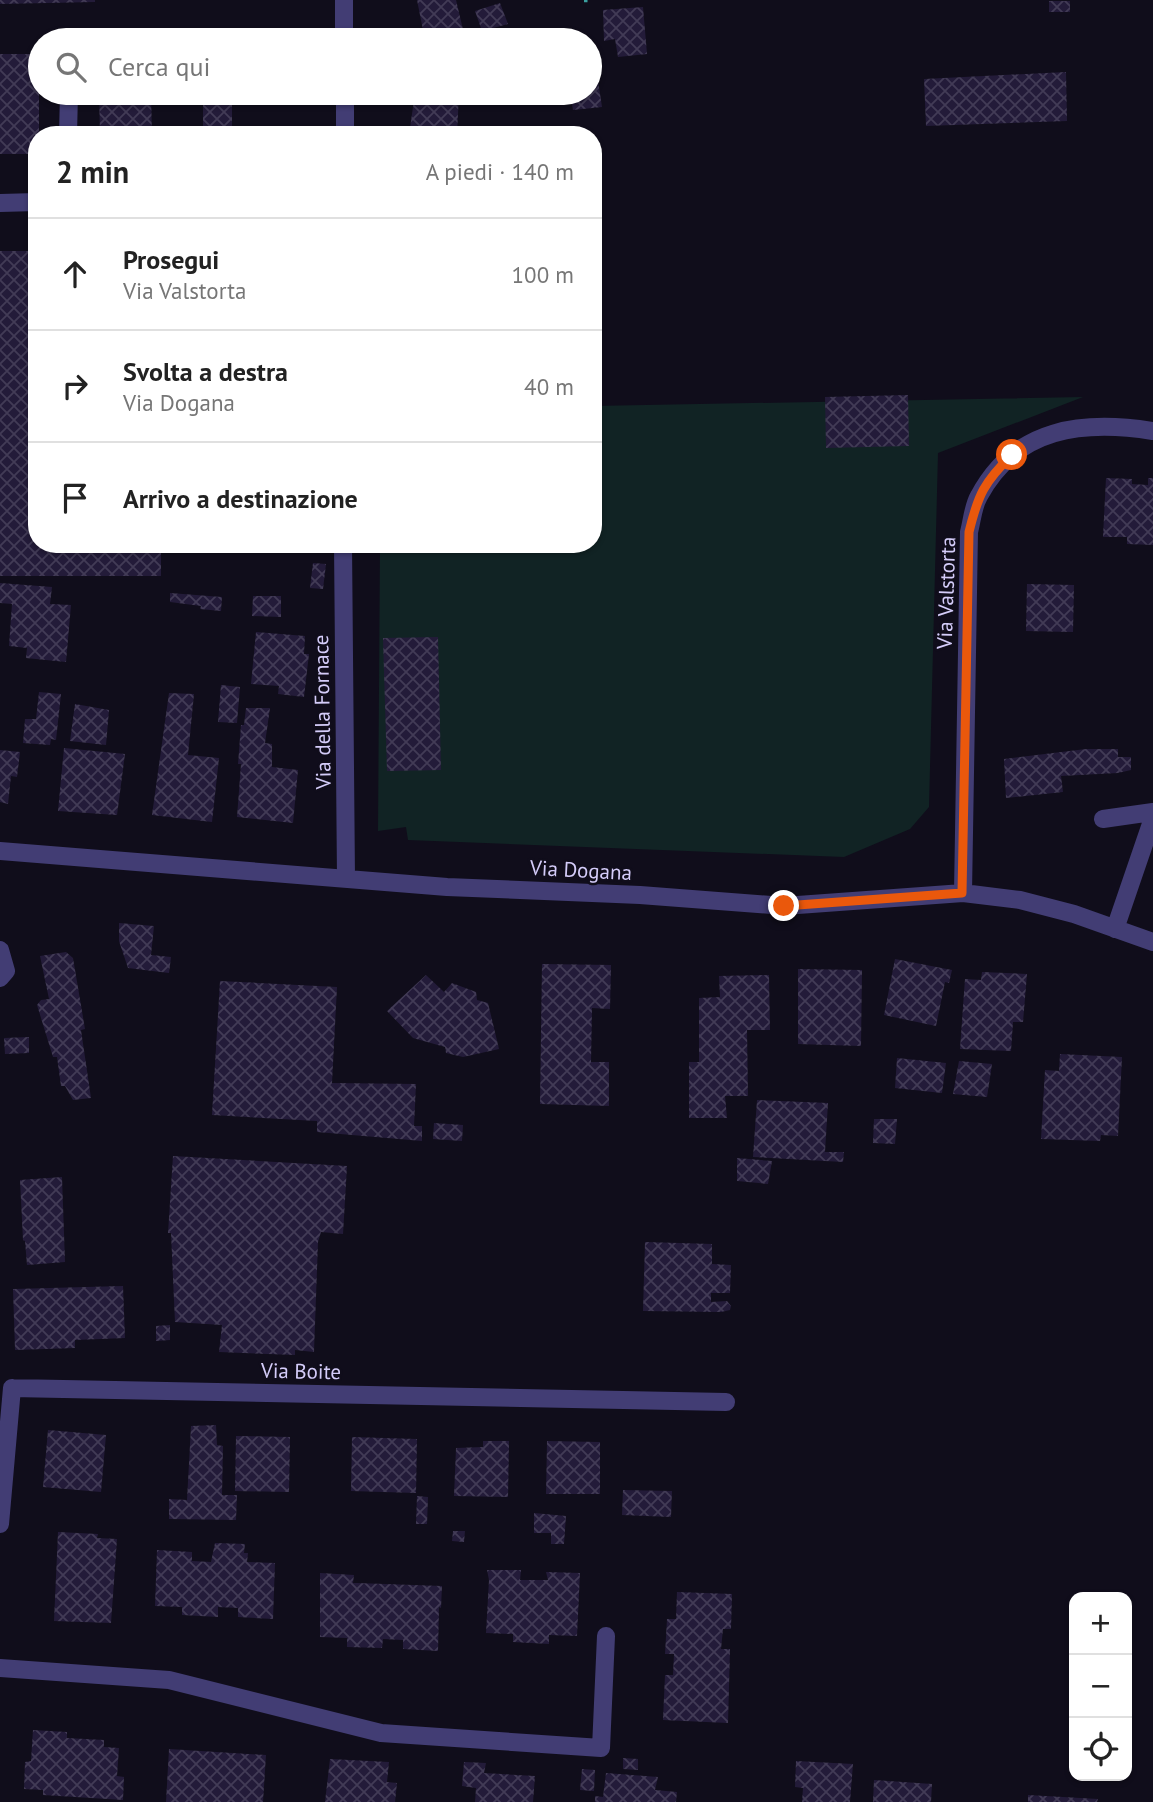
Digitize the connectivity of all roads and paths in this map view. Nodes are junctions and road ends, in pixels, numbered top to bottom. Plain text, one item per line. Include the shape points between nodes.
1 (344, 0) edge
2 (584, 0) edge
3 (589, 0) edge
4 (344, 28) edge
5 (69, 105) edge
6 (345, 105) edge
7 (68, 126) edge
8 (345, 126) edge
9 (28, 202) edge
10 (0, 203) edge
11 (1153, 430) edge
12 (343, 553) edge
13 (1153, 815) edge
14 (1103, 819) dead end
15 (0, 851) edge
16 (346, 879) junction
17 (962, 893) junction
18 (1115, 929) junction
19 (1153, 942) edge
20 (0, 950) edge
21 (0, 978) edge
22 (6, 1384) edge
23 (726, 1402) dead end
24 (0, 1524) edge
25 (607, 1636) dead end
26 (0, 1668) edge

1 - 4 street
2 - 3 path
5 - 7 street
6 - 8 street
9 - 10 street
11 - 17 street, Via Valstorta via 1080,426 1048,433 1012,455 978,498 969,532
12 - 16 street, Via della Fornace
13 - 14 street
13 - 18 street
15 - 16 street, Via Dogana
16 - 17 street, Via Dogana via 784,906
17 - 18 street, Via Dogana via 1020,900
18 - 19 street, Via Dogana
20 - 21 street via 6,971
22 - 23 street, Via Boite
22 - 24 street, Via Boite
25 - 26 street via 601,1748 382,1733 169,1680

